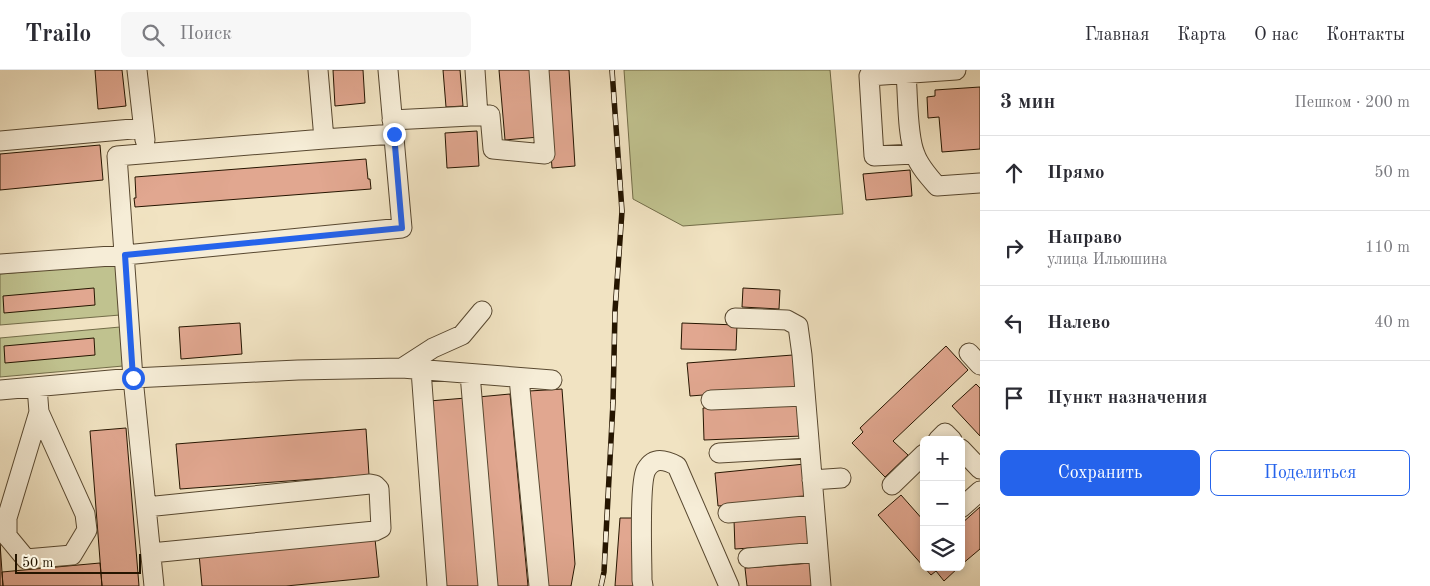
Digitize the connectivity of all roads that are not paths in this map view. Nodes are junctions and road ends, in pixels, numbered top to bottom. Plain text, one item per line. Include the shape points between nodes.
1 (137, 70) edge
2 (318, 70) edge
3 (388, 70) edge
4 (475, 70) edge
5 (539, 70) edge
6 (956, 70) edge
7 (870, 73) edge
8 (906, 74) junction
9 (478, 116) junction
10 (393, 127) junction
11 (143, 128) junction
12 (115, 131) junction
13 (324, 139) junction
14 (0, 141) edge
15 (146, 154) junction
16 (914, 154) junction
17 (117, 156) junction
18 (980, 183) edge
19 (125, 255) junction
20 (0, 264) edge
21 (482, 311) dead end
22 (735, 318) dead end
23 (402, 368) junction
24 (421, 370) junction
25 (470, 374) junction
26 (133, 378) junction
27 (519, 378) junction
28 (552, 380) dead end
29 (37, 387) junction
30 (0, 390) edge
31 (805, 396) junction
32 (712, 400) dead end
33 (39, 412) junction
34 (810, 448) junction
35 (719, 454) dead end
36 (965, 454) edge
37 (920, 458) edge
38 (980, 469) edge
39 (841, 478) dead end
40 (812, 480) junction
41 (892, 485) dead end
42 (980, 491) edge
43 (965, 504) edge
44 (814, 505) junction
45 (146, 507) junction
46 (728, 512) dead end
47 (818, 552) junction
48 (151, 554) junction
49 (748, 558) dead end
50 (154, 586) edge
51 (437, 586) edge
52 (488, 586) edge
53 (539, 586) edge
54 (644, 586) edge
55 (729, 586) edge
56 (821, 586) edge

1 - 11 street
2 - 13 street
3 - 10 street
4 - 9 street
5 - 9 street via 545,154 493,149 490,115
6 - 8 street
7 - 8 street
7 - 16 street via 874,156
8 - 16 street
9 - 10 street
10 - 13 street
10 - 19 street via 402,228
11 - 12 street
11 - 15 street
12 - 14 street
12 - 17 street
13 - 15 street
15 - 17 street
16 - 18 street via 937,186
17 - 19 street
19 - 20 street
19 - 26 street
21 - 23 street via 462,335 432,348
22 - 31 street via 787,320 798,326
23 - 24 street
23 - 26 street
24 - 25 street
24 - 51 street
25 - 27 street
25 - 52 street
26 - 29 street
26 - 45 street
27 - 28 street
27 - 53 street
29 - 30 street
29 - 33 street
31 - 32 street
31 - 34 street
33 - 33 street via 6,518 7,536 26,559 72,555 86,530 85,514
34 - 35 street
34 - 40 street
36 - 38 street
37 - 41 street
39 - 40 street
40 - 44 street
42 - 43 street
44 - 46 street
44 - 47 street
45 - 48 street
45 - 48 street via 370,484 379,489 381,522 375,531
47 - 49 street
47 - 56 street
48 - 50 street
54 - 55 street via 643,488 646,470 654,461 665,459 676,466

